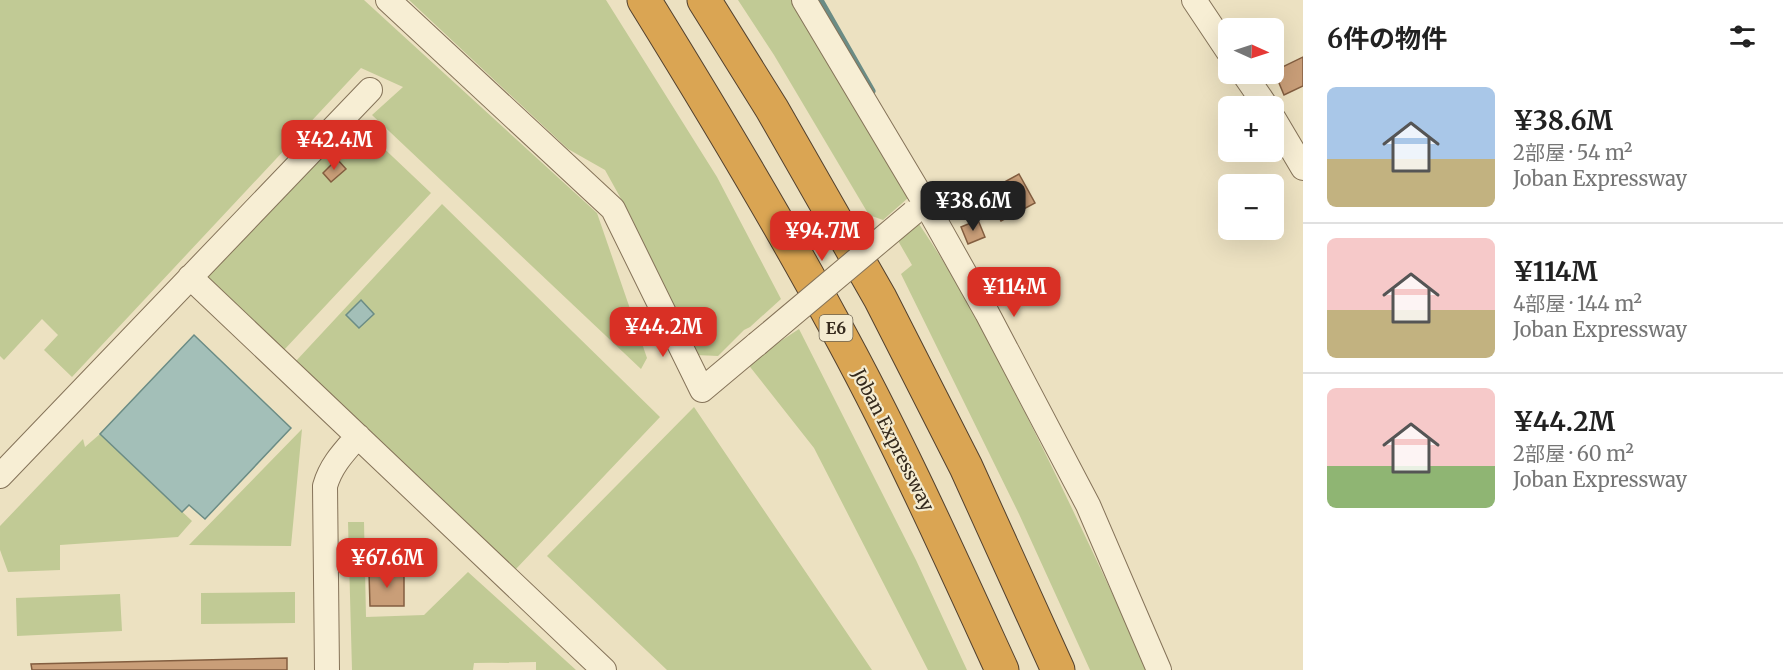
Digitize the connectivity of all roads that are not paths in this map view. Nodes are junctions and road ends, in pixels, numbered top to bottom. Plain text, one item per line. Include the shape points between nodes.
1 (388, 0) edge
2 (644, 0) edge
3 (704, 0) edge
4 (804, 0) edge
5 (1198, 1) edge
6 (1218, 34) edge
7 (370, 90) dead end
8 (1284, 136) edge
9 (1303, 168) edge
10 (920, 211) junction
11 (190, 277) junction
12 (358, 436) junction
13 (0, 476) edge
14 (327, 670) edge
15 (604, 670) edge
16 (1002, 670) edge
17 (1058, 670) edge
18 (1159, 670) edge

1 - 10 street, bridge via 613,209 702,390
2 - 16 highway, Joban Expressway / E6 via 729,138 833,321 923,496
3 - 17 highway via 772,109 880,298 966,467
4 - 10 street
5 - 6 street
7 - 11 street
8 - 9 street
10 - 18 street via 987,313 1088,505
11 - 12 street
11 - 13 street
12 - 14 street via 329,472 325,486
12 - 15 street

